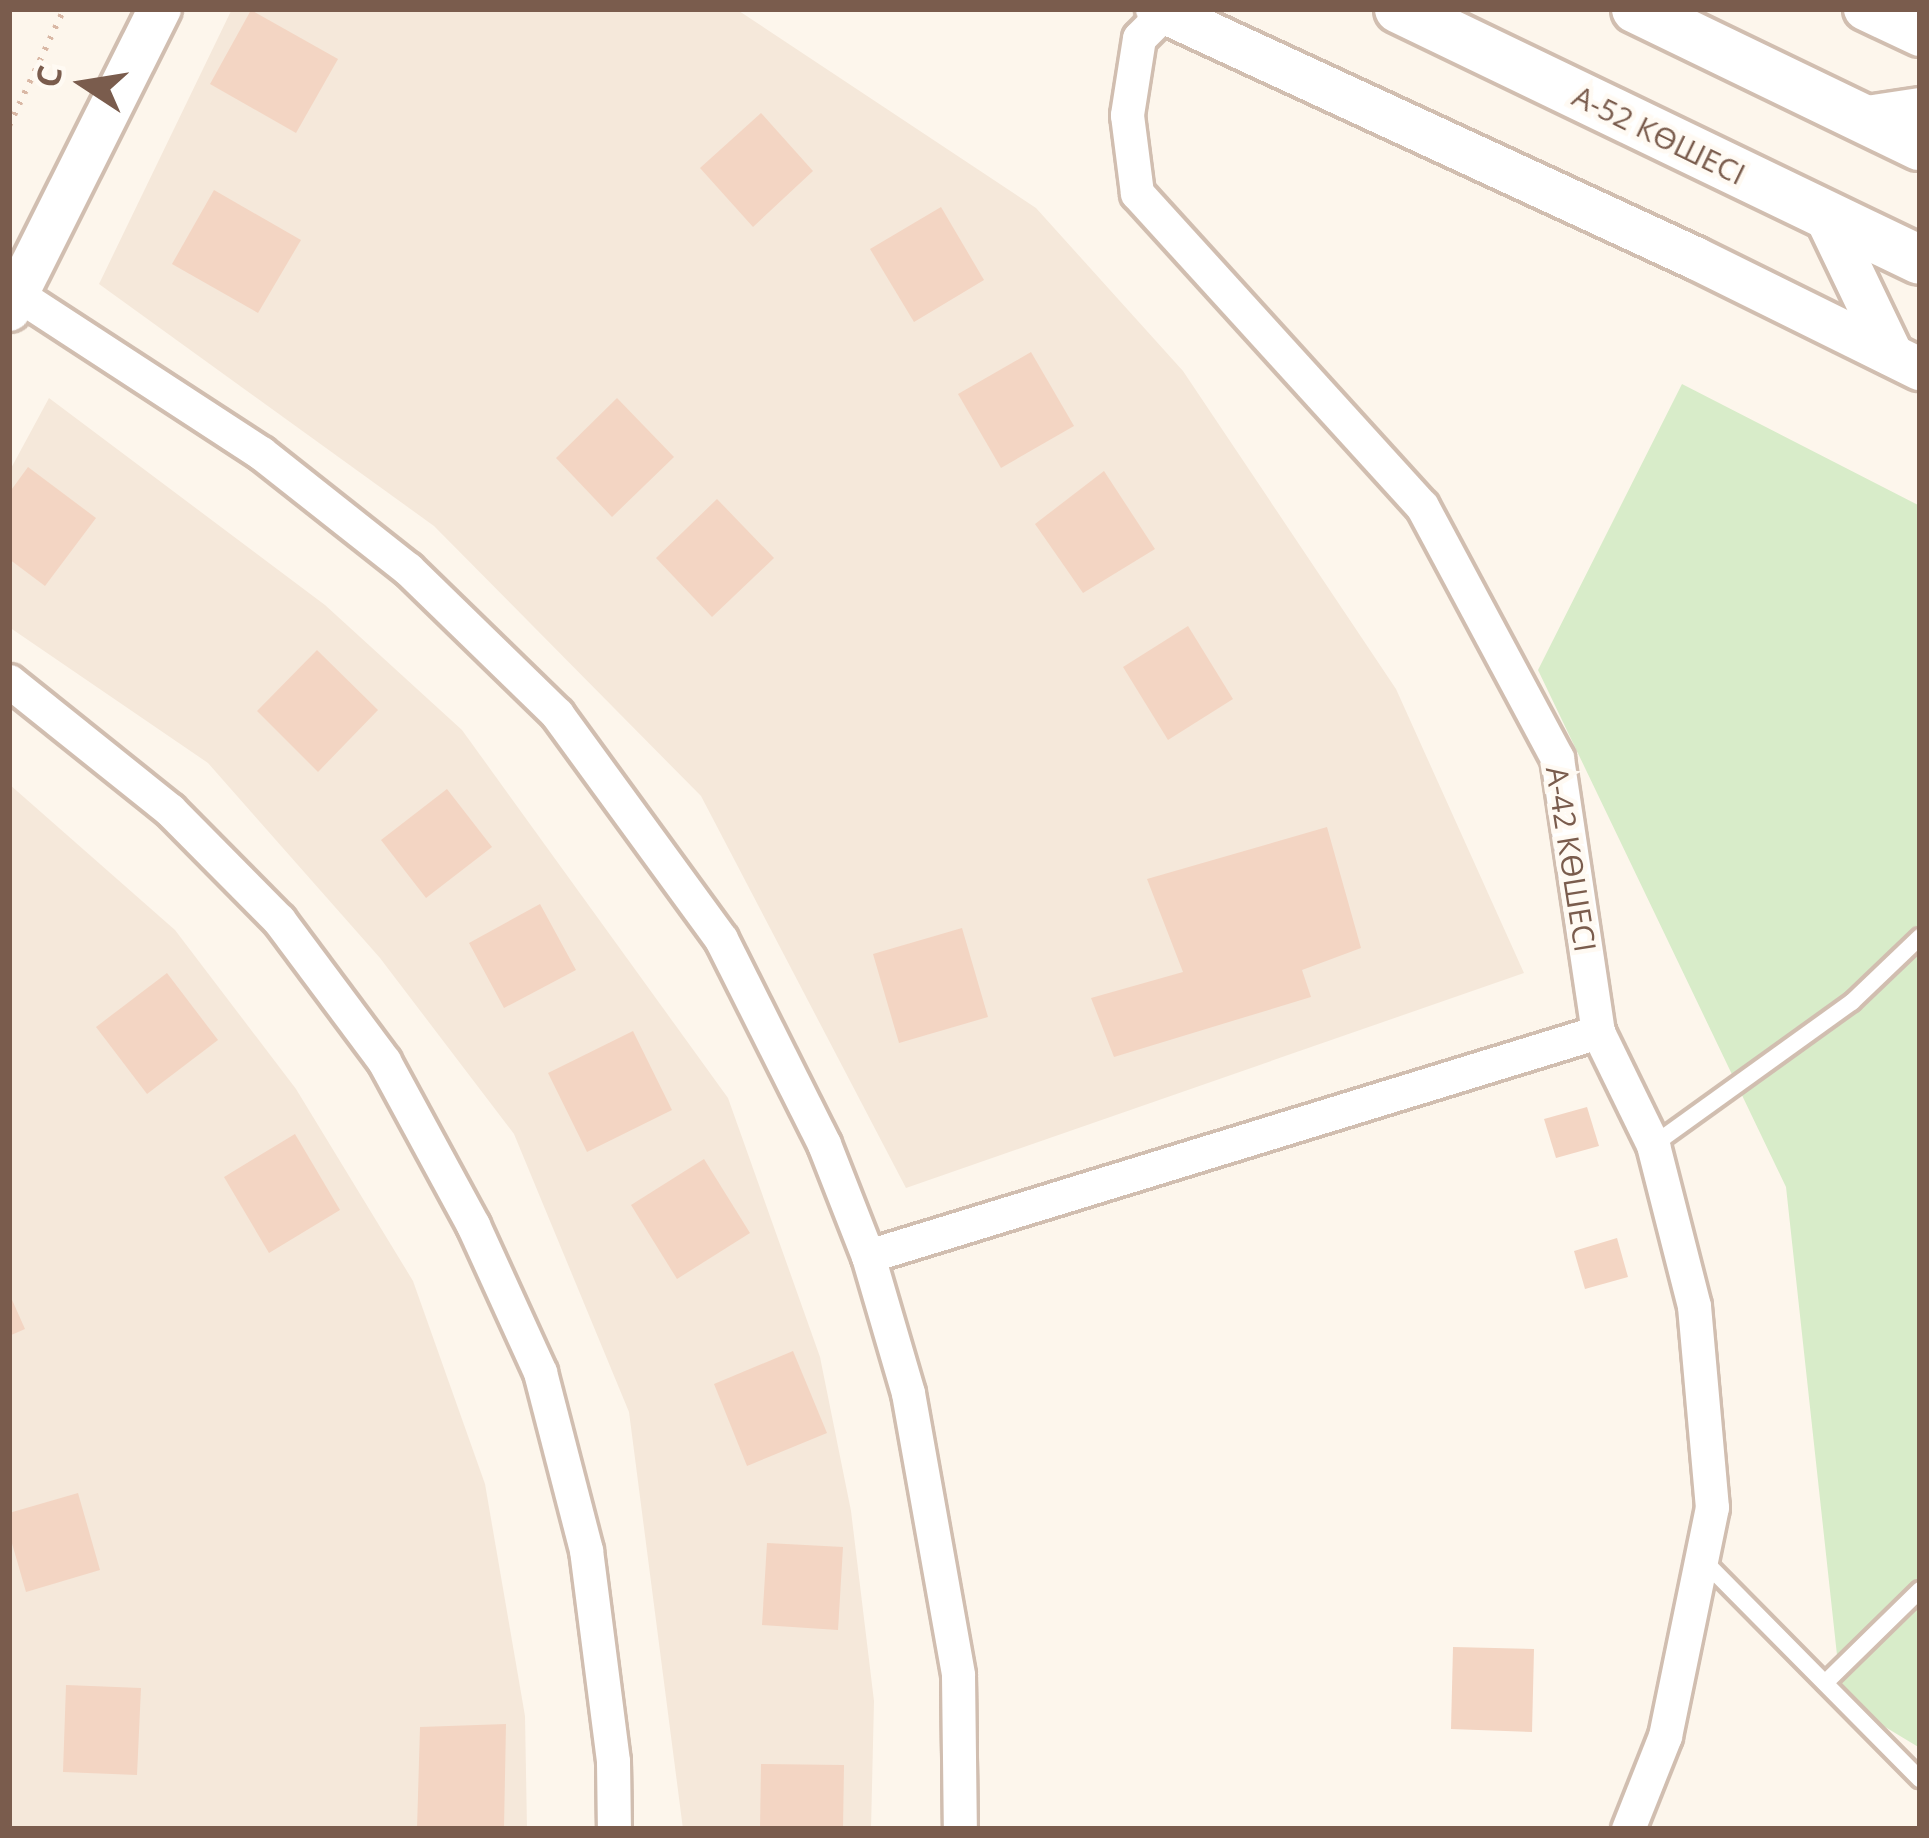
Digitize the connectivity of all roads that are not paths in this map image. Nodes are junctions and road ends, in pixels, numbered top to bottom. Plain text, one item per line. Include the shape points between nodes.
1 (160, 9) edge
2 (1399, 9) edge
3 (1636, 9) edge
4 (1864, 9) edge
5 (1160, 11) edge
6 (1920, 35) edge
7 (1920, 109) edge
8 (1860, 118) junction
9 (1920, 146) edge
10 (1825, 215) junction
11 (1920, 260) edge
12 (13, 302) edge
13 (1906, 362) edge
14 (9, 682) edge
15 (1920, 937) edge
16 (1598, 1032) junction
17 (1653, 1145) junction
18 (868, 1256) junction
19 (1701, 1559) junction
20 (1920, 1590) edge
21 (1825, 1683) junction
22 (1920, 1779) edge
23 (614, 1829) edge
24 (960, 1829) edge
25 (1628, 1829) edge

1 - 12 street
2 - 10 main road, А-52 КӨШЕСІ
3 - 8 main road
4 - 6 street
5 - 13 street
5 - 16 street, А-42 КӨШЕСІ via 1139,38 1127,116 1137,193 1422,506 1557,758
7 - 8 street
8 - 9 main road
10 - 11 main road, А-52 КӨШЕСІ
10 - 13 street
12 - 18 street via 261,453 408,569 557,713 721,939 824,1144
14 - 23 street via 170,810 279,920 384,1061 473,1225 540,1372 586,1550
15 - 17 lane via 1852,1002
16 - 17 street, А-42 КӨШЕСІ
16 - 18 street
17 - 19 street, А-42 КӨШЕСІ via 1694,1306 1712,1507
18 - 24 street via 908,1393 958,1675
19 - 21 lane
19 - 25 street, А-42 КӨШЕСІ via 1665,1736
20 - 21 lane
21 - 22 lane

